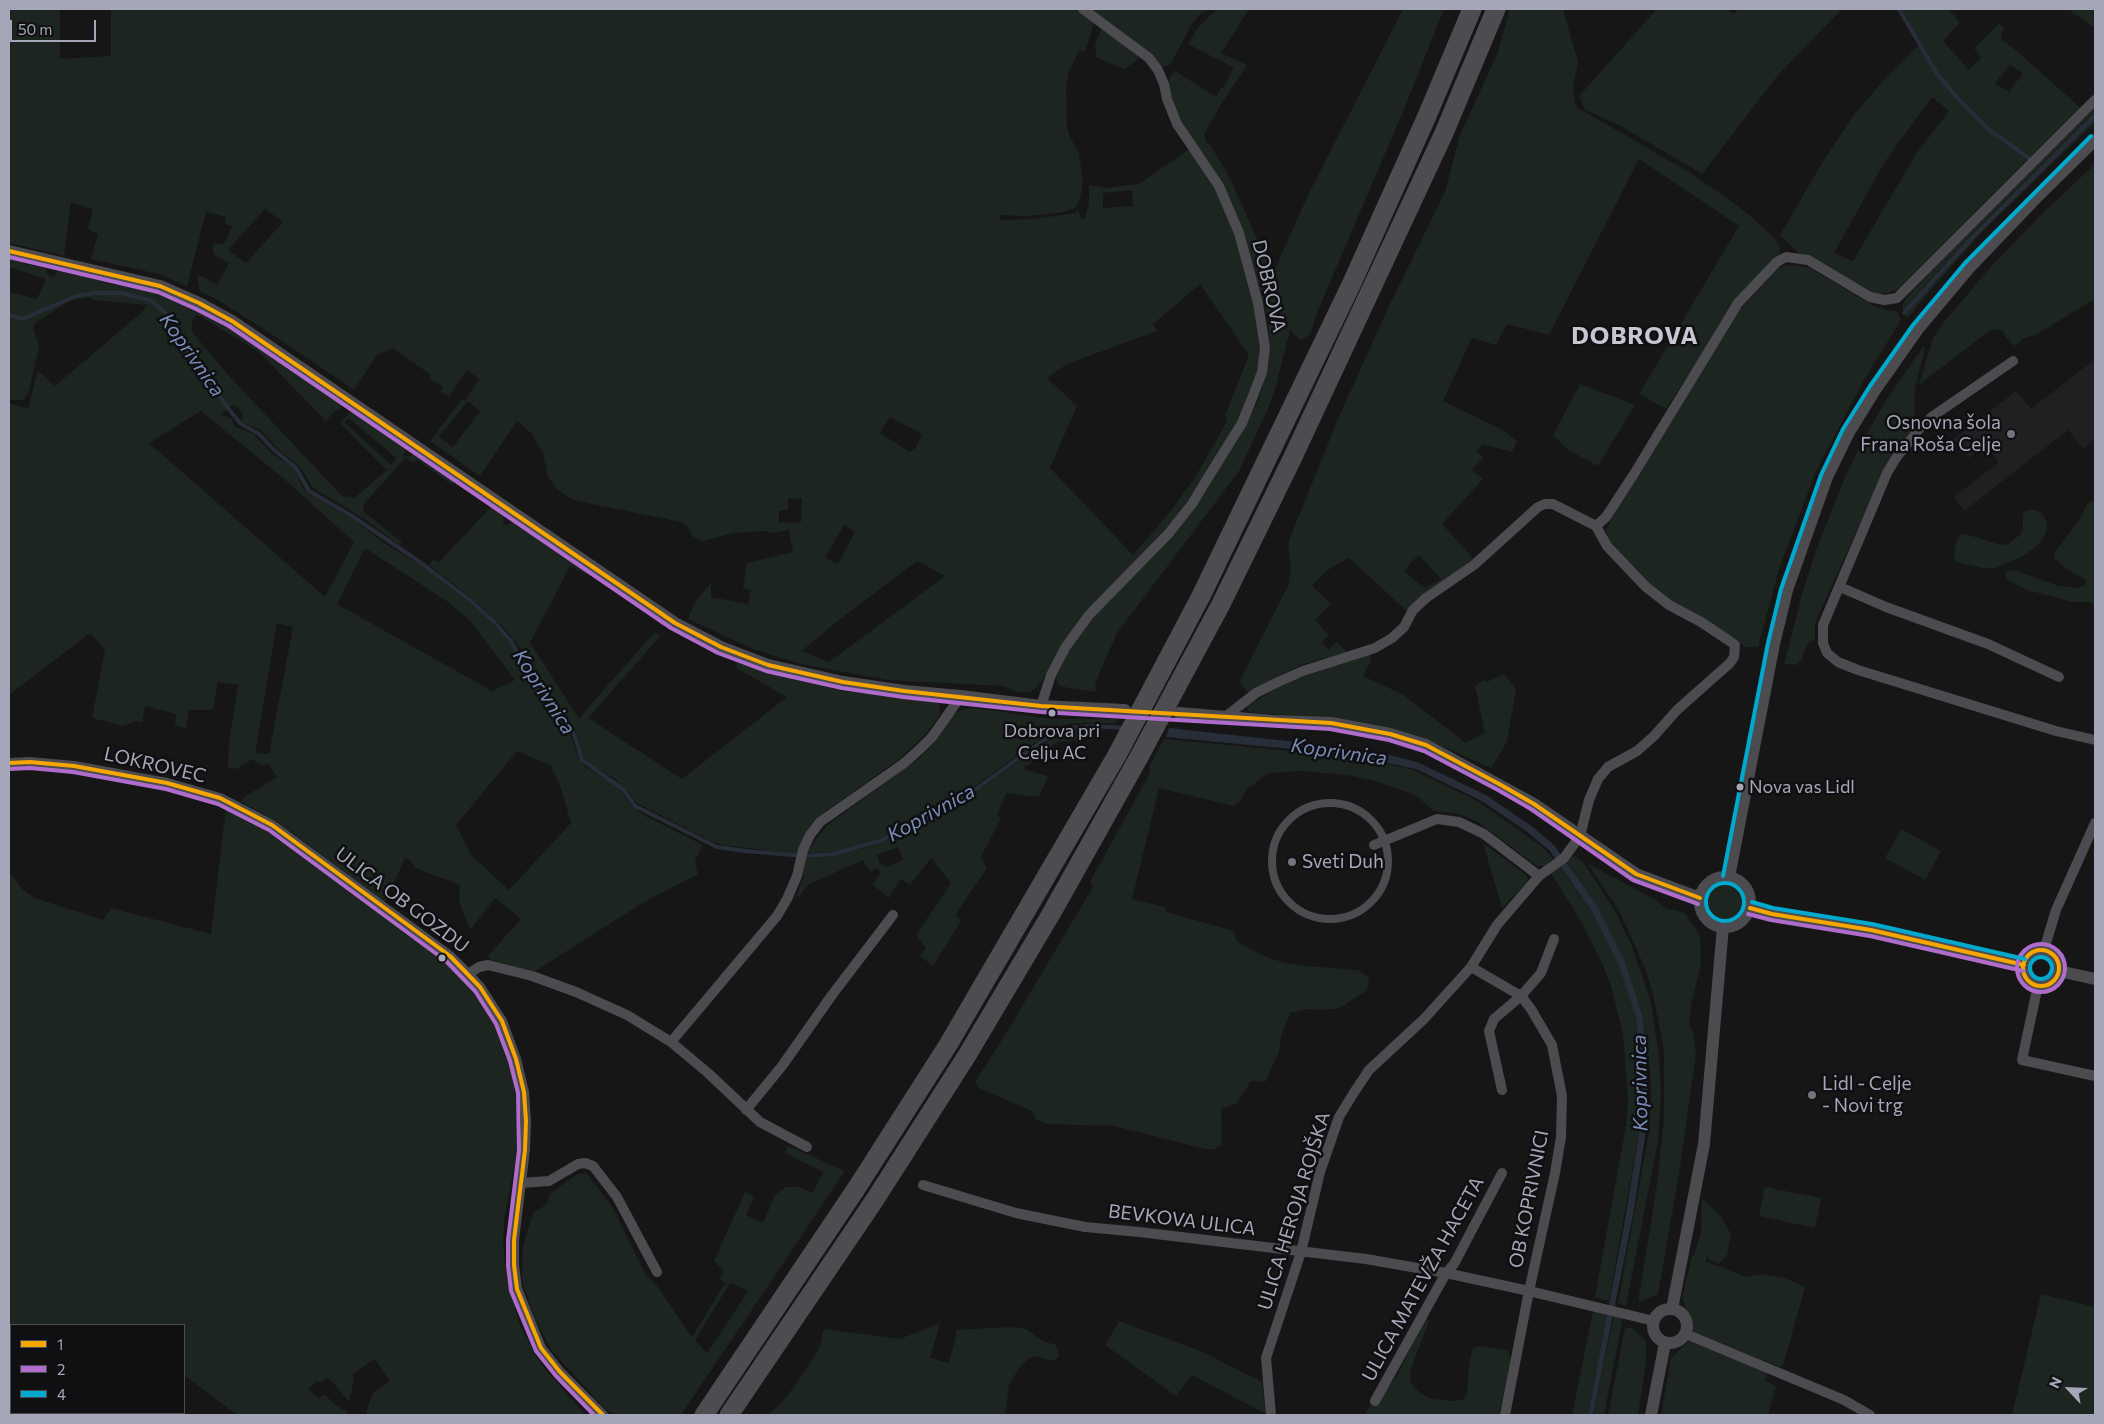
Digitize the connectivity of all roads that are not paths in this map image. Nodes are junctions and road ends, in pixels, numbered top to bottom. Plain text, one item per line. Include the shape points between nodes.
1 (1082, 9) edge
2 (1472, 9) edge
3 (1496, 9) edge
4 (2095, 100) edge
5 (2095, 140) edge
6 (9, 252) edge
7 (2013, 361) dead end
8 (1596, 526) junction
9 (1840, 587) junction
10 (2059, 677) dead end
11 (961, 696) junction
12 (1041, 706) junction
13 (1126, 710) dead end
14 (1179, 713) dead end
15 (1225, 717) junction
16 (2095, 740) edge
17 (9, 763) edge
18 (2095, 823) edge
19 (1580, 836) junction
20 (1384, 839) junction
21 (1374, 845) dead end
22 (308, 851) joint
23 (1543, 874) junction
24 (1729, 878) junction
25 (1700, 898) junction
26 (1750, 908) junction
27 (893, 915) dead end
28 (1723, 927) junction
29 (1554, 939) dead end
30 (2044, 950) junction
31 (2024, 965) junction
32 (1471, 967) junction
33 (2059, 971) junction
34 (468, 974) junction
35 (2095, 979) edge
36 (2038, 985) junction
37 (1521, 996) junction
38 (671, 1042) junction
39 (2095, 1076) edge
40 (1502, 1090) dead end
41 (746, 1110) junction
42 (807, 1147) dead end
43 (1502, 1173) dead end
44 (521, 1183) junction
45 (923, 1184) dead end
46 (1301, 1252) junction
47 (658, 1272) dead end
48 (1446, 1273) junction
49 (1529, 1291) junction
50 (1672, 1310) junction
51 (1654, 1321) junction
52 (1686, 1334) junction
53 (1665, 1343) junction
54 (1375, 1401) dead end
55 (603, 1415) edge
56 (704, 1415) edge
57 (729, 1415) edge
58 (1271, 1415) edge
59 (1505, 1415) edge
60 (1651, 1415) edge
61 (1870, 1415) edge

1 - 12 street, DOBROVA via 1149,58 1158,70 1177,124 1219,186 1238,233 1258,303 1265,347 1262,372 1242,423 1192,504 1169,533 1089,615 1065,648 1051,675
2 - 56 highway, bridge via 1347,294 1210,579 1118,755 948,1045
3 - 57 highway, bridge via 1444,133 1300,442 1220,606 1139,757 966,1057 874,1201
4 - 8 street via 1897,298 1870,297 1808,260 1786,257 1777,262 1738,303 1634,474 1606,517
5 - 24 street via 1970,267 1918,329 1849,432 1827,477 1787,590
6 - 11 street via 160,286 232,320 675,623 721,646 768,665 843,682
7 - 9 street via 1933,416 1896,458
8 - 15 street via 1553,504 1538,507 1474,564 1426,598 1392,638 1368,651 1280,681 1256,693
8 - 19 street via 1607,546 1645,586 1669,605 1728,640 1735,645 1735,650 1730,664 1677,710 1654,736 1637,751 1608,767 1598,779 1589,800
9 - 10 street via 1988,644
9 - 16 street via 1823,625 1827,653 1838,662
11 - 12 street
11 - 38 street via 932,737 909,759 820,822 803,850 797,876 777,916
12 - 13 street
14 - 15 street
15 - 19 street via 1332,723 1390,734 1426,745 1518,794
17 - 22 street, LOKROVEC via 74,766 188,788 220,798 272,824
18 - 30 street via 2056,910
19 - 23 street, ULICA HEROJA ROJŠKA via 1564,858
19 - 25 street via 1636,874
20 - 20 street via 1372,820 1353,807 1331,802 1308,806 1289,819 1276,838 1271,860 1275,883 1287,902 1306,915 1328,920 1351,916 1370,903 1383,884 1388,862
20 - 21 street
20 - 23 street via 1437,819 1459,822 1484,834
22 - 34 street, ULICA OB GOZDU via 450,956
23 - 32 street, ULICA HEROJA ROJŠKA via 1497,924
24 - 25 street via 1708,884
24 - 26 street via 1743,885 1748,892
25 - 28 street via 1703,914 1715,925
26 - 28 street via 1743,920
26 - 31 street via 1871,930
27 - 41 street
28 - 50 street via 1704,1144
29 - 37 street via 1541,973
30 - 31 street via 2033,952
30 - 33 street via 2054,955
31 - 36 street via 2025,976
32 - 37 street, OB KOPRIVNICI
32 - 46 street, ULICA HEROJA ROJŠKA via 1424,1019 1369,1070 1352,1094 1339,1118 1320,1172
33 - 35 street
33 - 36 street via 2049,984
34 - 38 street via 488,965 545,980 627,1015
34 - 44 street, ULICA OB GOZDU via 502,1021 518,1067 526,1121
36 - 39 street via 2022,1060
37 - 40 street via 1494,1019 1489,1031
37 - 49 street, OB KOPRIVNICI via 1552,1045 1562,1096 1561,1137 1555,1173
38 - 41 street
41 - 42 street via 760,1122
43 - 48 street, ULICA MATEVŽA HACETA via 1454,1264
44 - 47 street via 549,1181 578,1164 593,1166 616,1197
44 - 55 street, ULICA OB GOZDU via 514,1265 527,1316 541,1348
45 - 46 street, BEVKOVA ULICA via 1016,1213 1085,1227
46 - 48 street, BEVKOVA ULICA
46 - 58 street, ULICA HEROJA ROJŠKA via 1266,1358
48 - 49 street, BEVKOVA ULICA
48 - 54 street, ULICA MATEVŽA HACETA
49 - 51 street, BEVKOVA ULICA
49 - 59 street, OB KOPRIVNICI
50 - 51 street via 1661,1312
50 - 52 street via 1686,1319
51 - 53 street via 1654,1332
52 - 53 street via 1676,1342
52 - 61 street via 1844,1400
53 - 60 street

